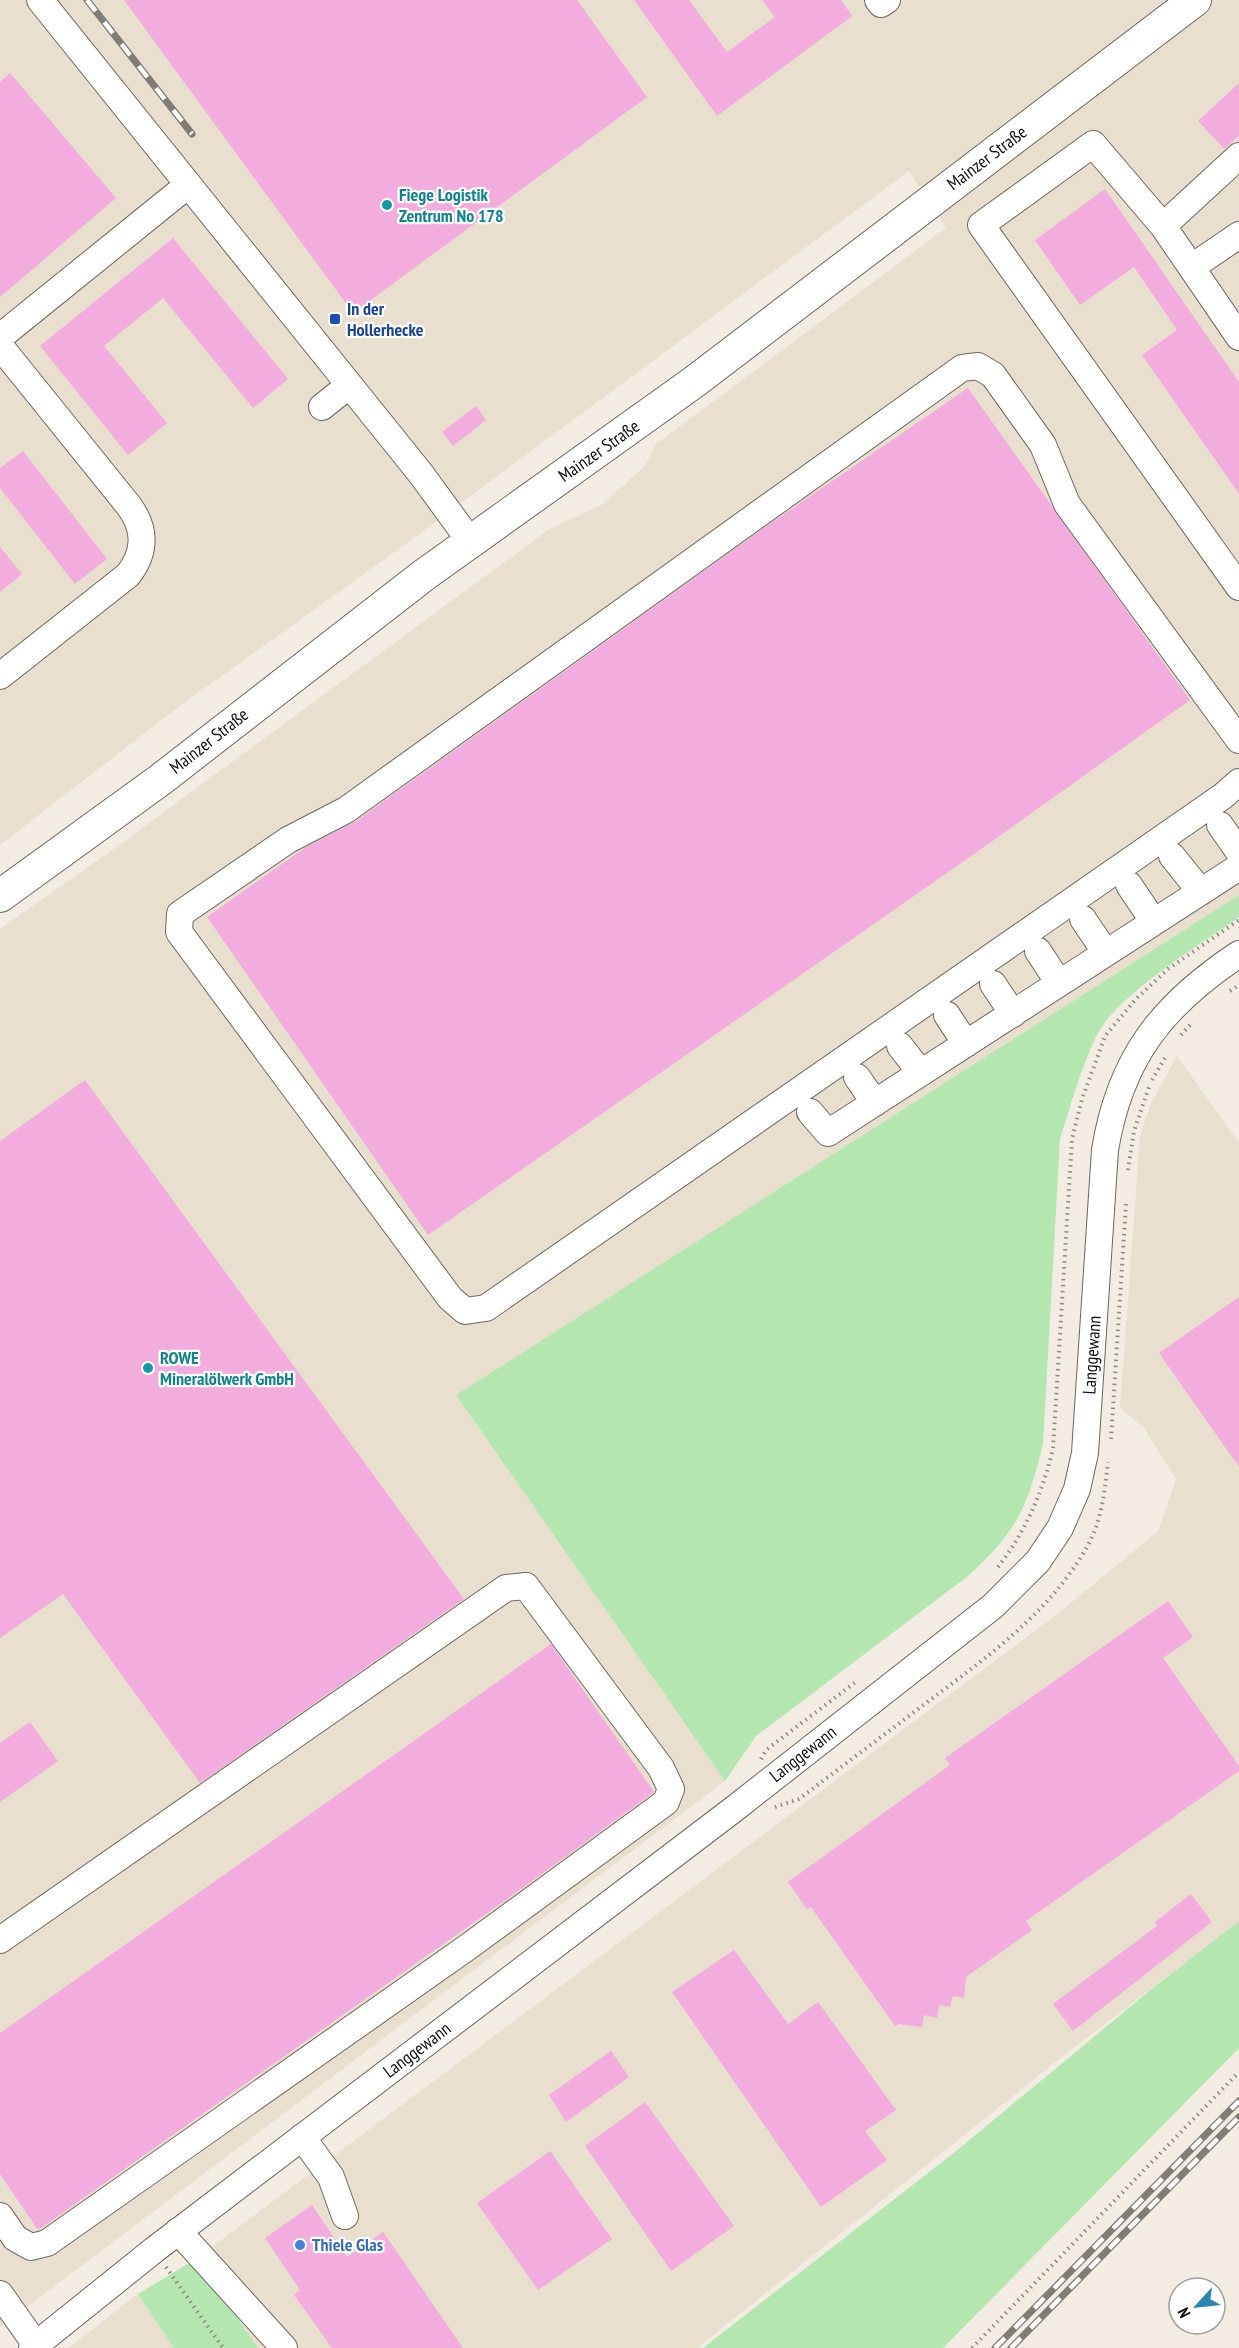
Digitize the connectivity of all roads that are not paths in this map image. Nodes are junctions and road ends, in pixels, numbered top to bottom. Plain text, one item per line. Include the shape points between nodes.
1 (40, 0) edge
2 (878, 0) edge
3 (887, 0) edge
4 (1195, 0) edge
5 (1239, 156) edge
6 (188, 185) junction
7 (1163, 226) junction
8 (1239, 235) edge
9 (1192, 267) junction
10 (0, 337) edge
11 (1239, 337) edge
12 (0, 346) edge
13 (348, 386) junction
14 (322, 407) dead end
15 (471, 541) junction
16 (1239, 587) edge
17 (0, 676) edge
18 (1239, 740) edge
19 (1239, 782) edge
20 (1220, 825) dead end
21 (1239, 852) edge
22 (1172, 856) dead end
23 (1239, 867) edge
24 (1129, 885) dead end
25 (1201, 892) junction
26 (0, 896) edge
27 (1083, 919) dead end
28 (1154, 922) junction
29 (1038, 951) dead end
30 (1106, 953) junction
31 (1239, 954) edge
32 (1059, 983) junction
33 (993, 984) dead end
34 (1012, 1014) junction
35 (947, 1015) dead end
36 (966, 1044) junction
37 (900, 1046) dead end
38 (921, 1073) junction
39 (857, 1077) dead end
40 (875, 1102) junction
41 (810, 1112) dead end
42 (0, 1940) edge
43 (302, 2137) junction
44 (0, 2216) edge
45 (345, 2216) dead end
46 (185, 2239) junction
47 (0, 2294) edge
48 (34, 2346) edge
49 (284, 2348) edge

1 - 6 street
2 - 3 street via 881,4
4 - 15 main road, Mainzer Straße via 618,439
5 - 7 street
6 - 10 street
6 - 13 street
7 - 9 street
7 - 16 street via 1093,144 981,225
8 - 9 street
9 - 11 street
12 - 17 street via 138,518 143,533 137,563 128,575
13 - 14 street
13 - 15 street
15 - 26 main road, Mainzer Straße via 160,780
18 - 19 street via 1067,504 1043,445 993,375 978,366 962,369 346,810 288,840 180,914 179,932 450,1298 465,1311 486,1308
20 - 21 street
22 - 25 street
23 - 25 street
24 - 28 street
25 - 28 street
27 - 30 street
28 - 30 street
29 - 32 street
30 - 32 street
31 - 43 street, Langgewann via 1185,993 1149,1035 1128,1071 1110,1120 1085,1453 1077,1488 1060,1528 1038,1561 993,1606 734,1809
32 - 34 street
33 - 34 street
34 - 36 street
35 - 36 street
36 - 38 street
37 - 38 street
38 - 40 street
39 - 40 street
40 - 41 street via 828,1133
42 - 44 street via 506,1588 526,1586 661,1768 671,1789 666,1802 484,1935 46,2243 31,2247 15,2238
43 - 45 street via 331,2177
43 - 46 street, Langgewann
46 - 48 street, Langgewann
46 - 49 street
47 - 48 street

